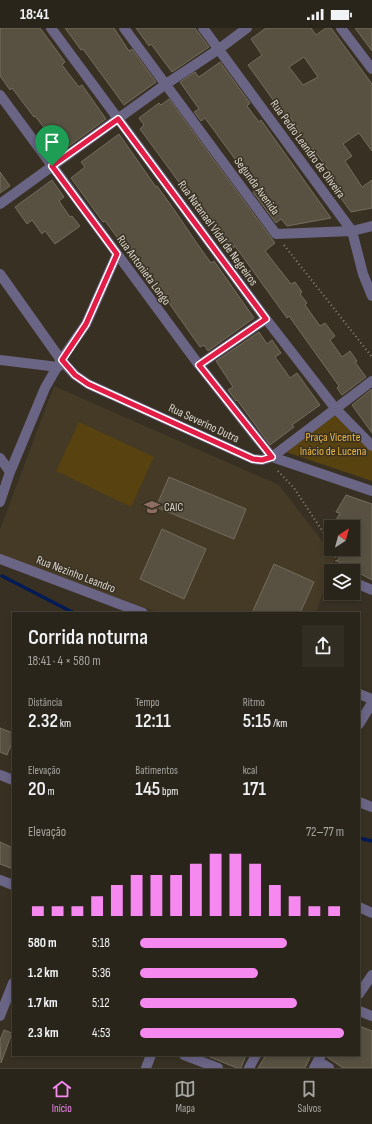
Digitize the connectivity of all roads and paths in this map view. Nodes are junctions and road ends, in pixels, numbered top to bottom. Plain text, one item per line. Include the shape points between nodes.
1 (51, 28) edge
2 (124, 28) edge
3 (203, 28) edge
4 (247, 28) edge
5 (341, 28) edge
6 (219, 49) junction
7 (372, 69) edge
8 (166, 84) junction
9 (0, 95) edge
10 (118, 119) junction
11 (52, 166) junction
12 (0, 204) edge
13 (372, 226) edge
14 (352, 231) junction
15 (276, 234) junction
16 (117, 254) junction
17 (0, 274) edge
18 (372, 296) edge
19 (266, 319) junction
20 (372, 357) edge
21 (0, 360) edge
22 (60, 363) junction
23 (199, 365) junction
24 (372, 381) edge
25 (335, 408) junction
26 (372, 446) edge
27 (272, 457) junction
28 (0, 458) edge
29 (10, 472) junction
30 (372, 491) edge
31 (0, 502) edge
32 (324, 533) edge
33 (0, 559) edge
34 (360, 585) edge
35 (372, 590) edge
36 (140, 612) edge
37 (360, 694) edge
38 (372, 698) edge
39 (372, 703) edge
40 (360, 722) edge
41 (0, 775) edge
42 (12, 780) edge
43 (360, 802) edge
44 (372, 807) edge
45 (0, 880) edge
46 (12, 885) edge
47 (360, 907) edge
48 (372, 913) edge
49 (372, 975) edge
50 (12, 988) edge
51 (360, 993) edge
52 (360, 1012) edge
53 (0, 1016) edge
54 (372, 1016) edge
55 (151, 1056) edge
56 (187, 1056) edge
57 (255, 1056) edge
58 (318, 1061) edge
59 (146, 1068) edge
60 (218, 1068) edge
61 (249, 1068) edge
62 (329, 1068) edge

1 - 10 street, Rua Natanael Vidal de Negreiros
2 - 8 street, Segunda Avenida
3 - 6 street, Rua Pedro Leandro de Oliveira
4 - 6 street
5 - 7 street
6 - 8 street
6 - 14 street, Rua Pedro Leandro de Oliveira
8 - 10 street
8 - 15 street, Segunda Avenida
9 - 11 street, Rua Antonieta Longo
10 - 11 street
10 - 19 street, Rua Natanael Vidal de Negreiros
11 - 12 street
11 - 16 street, Rua Antonieta Longo
13 - 14 street
14 - 15 street
14 - 18 street, Rua Pedro Leandro de Oliveira via 363,274
15 - 20 path, Segunda Avenida
16 - 22 street via 86,324
16 - 23 street, Rua Antonieta Longo
17 - 22 street, Rua Severino Dutra
19 - 23 street
19 - 25 street, Rua Natanael Vidal de Negreiros
21 - 22 street
22 - 27 street, Rua Severino Dutra via 88,384 253,459
22 - 29 street via 46,388
23 - 27 street, Rua Antonieta Longo
24 - 25 street
25 - 26 street, Rua Natanael Vidal de Negreiros
25 - 27 street
27 - 30 street, Rua Severino Dutra
27 - 32 path via 280,474 294,488
28 - 29 street
29 - 31 street
33 - 36 street, Rua Nezinho Leandro
34 - 35 street
37 - 38 street
39 - 40 street
41 - 42 street
43 - 44 street
45 - 46 street
47 - 48 street
49 - 51 street
50 - 53 street
52 - 54 street
55 - 59 street
56 - 60 street
57 - 61 street
58 - 62 street

